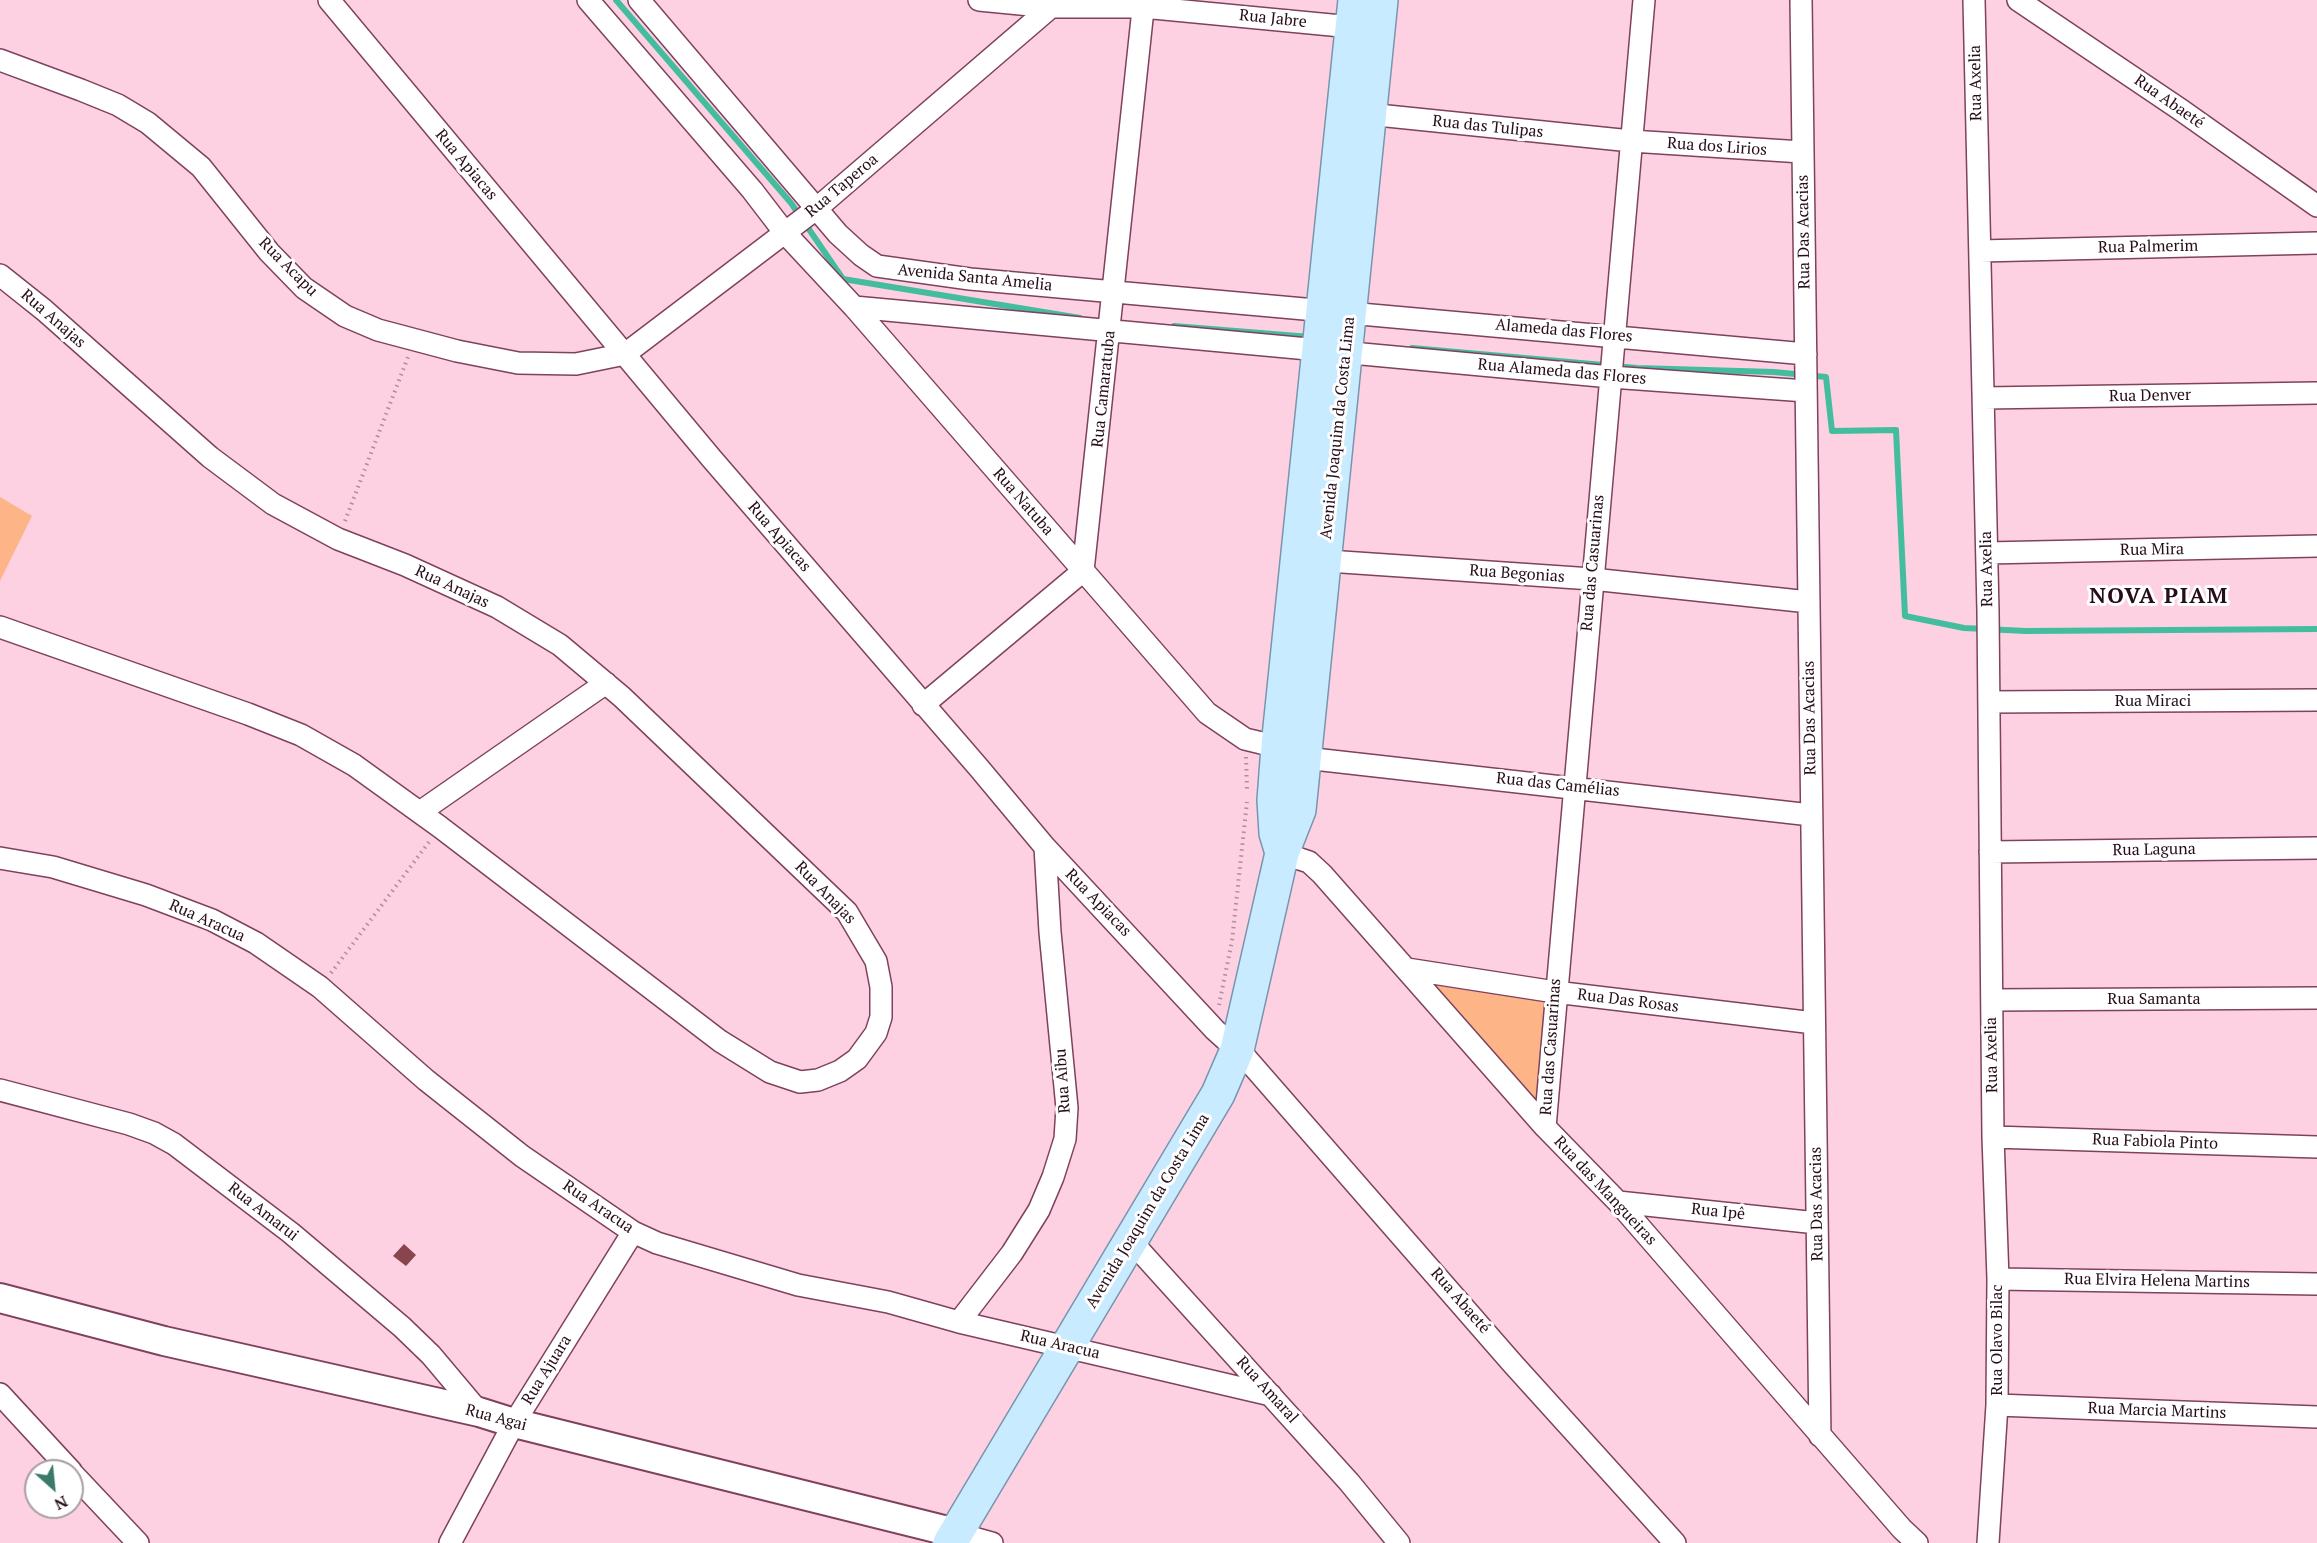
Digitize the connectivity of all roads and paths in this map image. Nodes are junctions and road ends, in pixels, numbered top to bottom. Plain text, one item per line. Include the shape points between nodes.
1 (329, 0) edge
2 (588, 0) edge
3 (639, 0) edge
4 (979, 0) edge
5 (1381, 0) edge
6 (1644, 0) edge
7 (1801, 0) edge
8 (1974, 0) edge
9 (2018, 0) edge
10 (1143, 3) edge
11 (1052, 8) junction
12 (1354, 14) edge
13 (0, 60) edge
14 (1358, 113) junction
15 (1631, 141) junction
16 (1803, 152) junction
17 (2317, 206) edge
18 (816, 208) junction
19 (785, 233) junction
20 (2317, 243) edge
21 (1980, 251) junction
22 (0, 275) edge
23 (1113, 291) junction
24 (854, 307) junction
25 (1336, 312) junction
26 (1110, 329) junction
27 (1613, 334) junction
28 (415, 340) junction
29 (1332, 350) junction
30 (625, 354) junction
31 (1806, 354) junction
32 (1611, 377) junction
33 (1806, 391) junction
34 (2317, 393) edge
35 (1983, 398) junction
36 (338, 539) junction
37 (2317, 546) edge
38 (1987, 553) junction
39 (1311, 560) junction
40 (1083, 572) junction
41 (1592, 579) junction
42 (1809, 602) junction
43 (0, 627) edge
44 (606, 683) junction
45 (2317, 700) edge
46 (1989, 702) junction
47 (923, 705) junction
48 (1245, 739) junction
49 (1291, 753) junction
50 (1573, 786) junction
51 (420, 812) junction
52 (1812, 815) junction
53 (440, 827) junction
54 (1045, 847) junction
55 (2317, 848) edge
56 (1990, 852) junction
57 (1282, 853) junction
58 (0, 858) edge
59 (1407, 969) junction
60 (320, 987) junction
61 (1555, 992) junction
62 (2317, 998) edge
63 (1992, 1000) junction
64 (1814, 1023) junction
65 (1233, 1046) junction
66 (0, 1090) edge
67 (1545, 1127) junction
68 (1993, 1137) junction
69 (2317, 1147) edge
70 (1618, 1202) junction
71 (1817, 1223) junction
72 (633, 1232) junction
73 (1131, 1241) junction
74 (1998, 1279) junction
75 (2317, 1284) edge
76 (0, 1298) edge
77 (959, 1322) junction
78 (1068, 1347) junction
79 (0, 1394) edge
80 (1271, 1395) junction
81 (1997, 1405) junction
82 (479, 1412) junction
83 (2317, 1417) edge
84 (514, 1423) junction
85 (1820, 1436) junction
86 (59, 1459) edge
87 (84, 1486) edge
88 (953, 1538) edge
89 (138, 1543) edge
90 (450, 1543) edge
91 (992, 1543) edge
92 (1399, 1543) edge
93 (1675, 1543) edge
94 (1917, 1543) edge
95 (1988, 1543) edge

1 - 30 street, Rua Apiacas
2 - 19 street
3 - 18 street, Avenida Santa Amelia
4 - 11 street, Rua Jabre
5 - 14 main road, Avenida Joaquim da Costa Lima
6 - 15 street, Rua das Casuarinas
7 - 16 street, Rua Das Acacias
8 - 21 street, Rua Axelia
9 - 17 street, Rua Abaeté
10 - 11 street, Rua Jabre
10 - 12 street, Rua Jabre
10 - 23 street, Rua Camaratuba
11 - 18 street, Rua Taperoa
12 - 14 main road, Avenida Joaquim da Costa Lima
13 - 28 street, Rua Acapu via 81,90 148,123 201,167 269,252 304,288 345,316
14 - 15 street, Rua das Tulipas
14 - 25 main road, Avenida Joaquim da Costa Lima
15 - 16 street, Rua dos Lirios
15 - 27 street, Rua das Casuarinas
16 - 31 street, Rua Das Acacias
18 - 19 street, Rua Taperoa
18 - 23 street, Avenida Santa Amelia via 861,255 877,266
19 - 24 street, Rua Natuba
19 - 30 street, Rua Taperoa
20 - 21 street, Rua Palmerim
21 - 35 street, Rua Axelia
22 - 36 street, Rua Anajas via 210,458 273,504
23 - 25 street, Avenida Santa Amelia
23 - 26 street, Rua Camaratuba
24 - 26 street
24 - 40 street, Rua Natuba
25 - 27 street, Alameda das Flores
25 - 29 main road, Avenida Joaquim da Costa Lima
26 - 29 street
26 - 40 street, Rua Camaratuba
27 - 31 street, Alameda das Flores
27 - 32 street, Rua das Casuarinas
28 - 30 street, Rua Acapu via 518,363 576,364
28 - 36 path
29 - 32 street, Rua Alameda das Flores
29 - 39 main road, Avenida Joaquim da Costa Lima
30 - 47 street, Rua Apiacas
31 - 33 street, Rua Das Acacias
32 - 33 street, Rua Alameda das Flores
32 - 41 street, Rua das Casuarinas
33 - 42 street, Rua Das Acacias
34 - 35 street, Rua Denver
35 - 38 street, Rua Axelia
36 - 44 street, Rua Anajas via 497,607 560,645
37 - 38 street, Rua Mira
38 - 46 street, Rua Axelia
39 - 41 street, Rua Begonias
39 - 49 main road, Avenida Joaquim da Costa Lima
40 - 47 street
40 - 48 street, Rua Natuba via 1207,713
41 - 42 street, Rua Begonias
41 - 50 street, Rua das Casuarinas
42 - 52 street, Rua Das Acacias
43 - 51 street, Rua Anajas via 301,735 354,765
44 - 51 street
44 - 53 street, Rua Anajas via 824,888 858,927 876,961 881,1017 872,1040 857,1059 818,1080 800,1082 753,1064
45 - 46 street, Rua Miraci
46 - 56 street, Rua Axelia
47 - 54 street, Rua Apiacas
48 - 49 street, Rua Natuba
48 - 65 path via 1248,791 1232,941
49 - 50 street, Rua das Camélias
49 - 57 main road, Avenida Joaquim da Costa Lima via 1274,800
50 - 52 street, Rua das Camélias
50 - 61 street, Rua das Casuarinas
51 - 53 street, Rua Anajas
52 - 64 street, Rua Das Acacias
53 - 60 path
54 - 65 street, Rua Apiacas
54 - 77 street, Rua Aibu via 1067,1108 1065,1139 1038,1210 1012,1253
55 - 56 street, Rua Laguna
56 - 63 street, Rua Axelia
57 - 59 street, Rua das Mangueiras via 1309,862 1322,874
57 - 65 main road, Avenida Joaquim da Costa Lima
58 - 60 street, Rua Aracua via 53,867 178,906 256,943
59 - 61 street, Rua Das Rosas
59 - 67 street, Rua das Mangueiras
60 - 72 street, Rua Aracua via 426,1080 522,1156
61 - 64 street, Rua Das Rosas
61 - 67 street, Rua das Casuarinas
62 - 63 street, Rua Samanta
63 - 68 street, Rua Axelia
64 - 71 street, Rua Das Acacias
65 - 73 main road, Avenida Joaquim da Costa Lima via 1218,1094
65 - 93 street, Rua Abaeté
66 - 82 street, Rua Amarui via 129,1124 174,1144 291,1233 402,1327
67 - 70 street, Rua das Mangueiras
68 - 69 street, Rua Fabiola Pinto
68 - 74 street, Rua Olavo Bilac
70 - 71 street, Rua Ipê
70 - 85 street, Rua das Mangueiras
71 - 85 street, Rua Das Acacias
72 - 77 street, Rua Aracua via 677,1251 767,1278 888,1302
72 - 84 street, Rua Ajuara
73 - 78 main road, Avenida Joaquim da Costa Lima
73 - 80 street, Rua Amaral
74 - 75 street, Rua Elvira Helena Martins
74 - 81 street, Rua Olavo Bilac
76 - 82 street, Rua Agai via 164,1341
77 - 78 street, Rua Aracua
78 - 80 street, Rua Aracua
78 - 88 main road, Avenida Joaquim da Costa Lima
79 - 86 street
80 - 92 street, Rua Amaral
81 - 83 street, Rua Marcia Martins
81 - 95 street, Rua Olavo Bilac
82 - 84 street, Rua Agai
84 - 88 street, Rua Agai
84 - 90 street, Rua Ajuara
85 - 94 street, Rua das Mangueiras
87 - 89 street
88 - 91 street, Rua Agai

